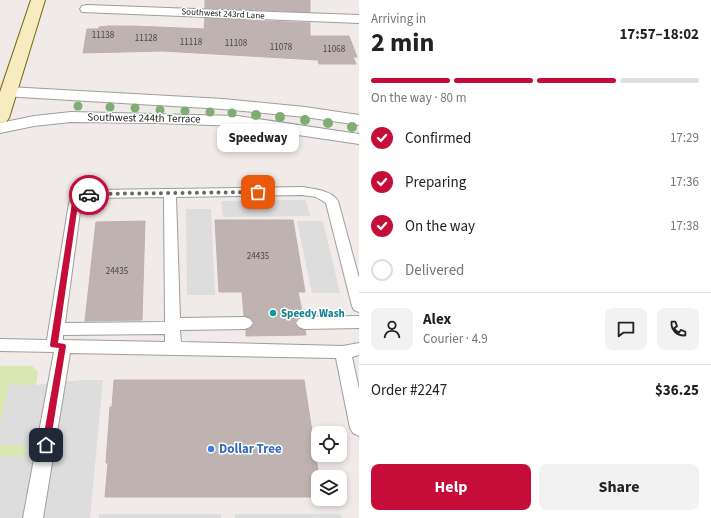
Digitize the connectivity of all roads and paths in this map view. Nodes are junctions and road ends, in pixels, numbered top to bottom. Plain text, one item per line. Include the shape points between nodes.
1 (38, 0) edge
2 (130, 5) edge
3 (87, 9) dead end
4 (359, 19) edge
5 (8, 92) junction
6 (0, 118) edge
7 (359, 120) edge
8 (0, 128) edge
9 (359, 139) edge
10 (170, 193) junction
11 (359, 306) edge
12 (359, 322) edge
13 (245, 323) dead end
14 (304, 323) dead end
15 (173, 326) junction
16 (56, 329) junction
17 (0, 345) edge
18 (58, 346) junction
19 (173, 347) junction
20 (359, 349) edge
21 (343, 352) junction
22 (359, 428) edge
23 (33, 518) edge

1 - 5 main road
2 - 3 street, Southwest 243rd Lane
2 - 4 street, Southwest 243rd Lane
5 - 6 main road
5 - 7 street, Southwest 244th Terrace via 204,102
8 - 9 street, Southwest 244th Terrace via 71,117 165,118 238,122
10 - 11 lane via 302,191 327,197 332,201
10 - 15 lane
10 - 16 lane via 94,194 81,197 75,203
12 - 14 lane
13 - 15 lane
15 - 16 lane
15 - 19 lane
16 - 18 lane
17 - 18 lane
18 - 19 lane
18 - 23 lane
19 - 21 lane
20 - 21 lane
21 - 22 lane

